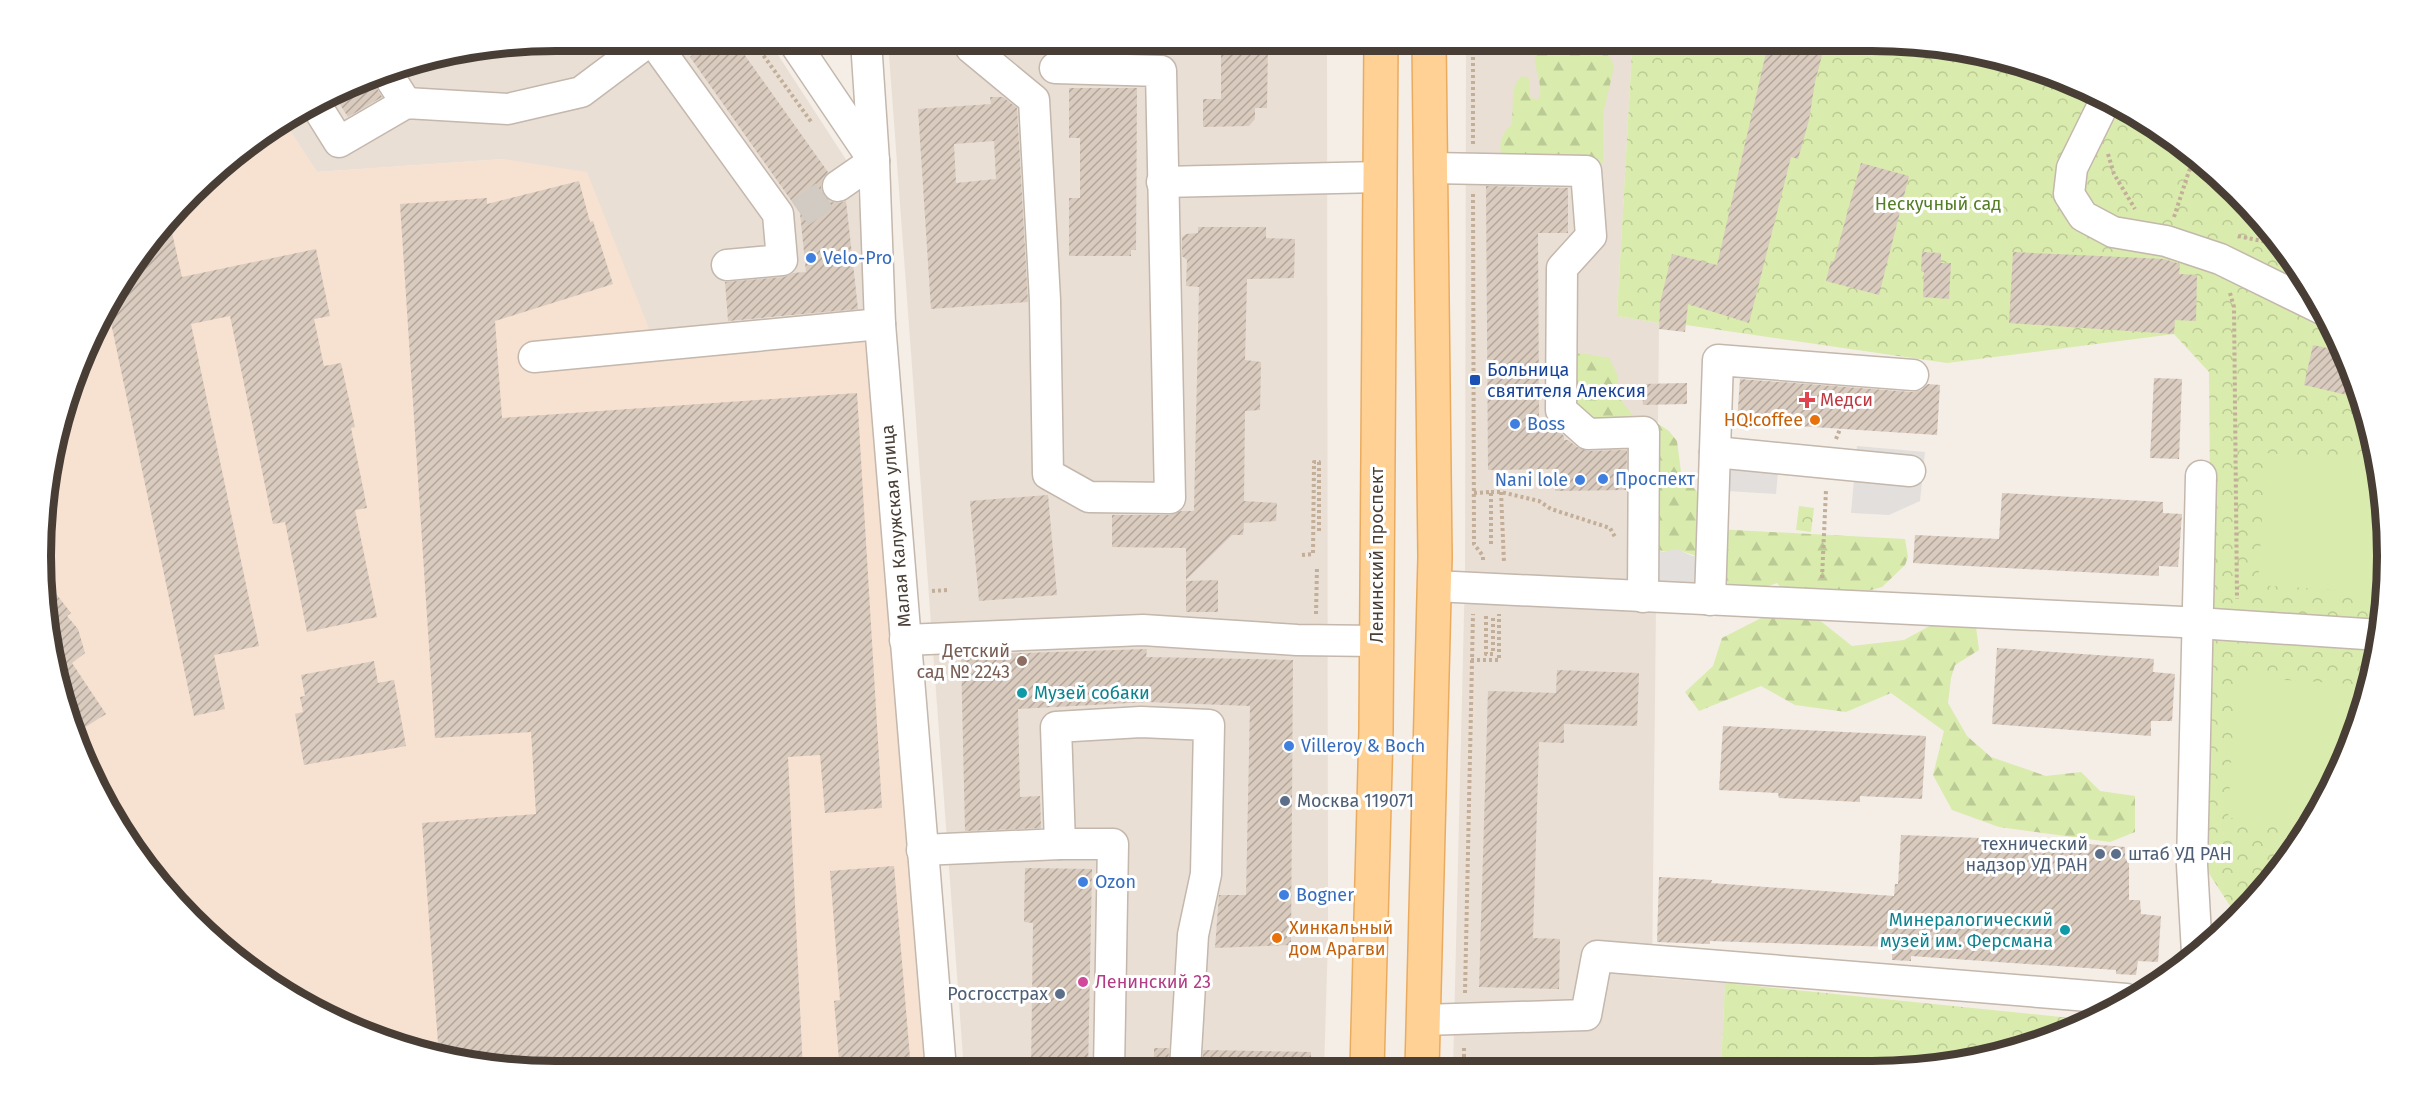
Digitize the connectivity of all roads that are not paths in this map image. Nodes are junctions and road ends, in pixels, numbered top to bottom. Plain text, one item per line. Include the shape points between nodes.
1 (636, 51) edge
2 (660, 51) edge
3 (799, 51) edge
4 (867, 51) edge
5 (975, 51) edge
6 (1381, 51) edge
7 (1430, 51) edge
8 (1055, 68) dead end
9 (391, 79) edge
10 (406, 103) junction
11 (2101, 108) edge
12 (319, 110) edge
13 (874, 161) junction
14 (1431, 168) junction
15 (1380, 177) junction
16 (1162, 182) junction
17 (838, 186) tunnel mouth
18 (727, 265) dead end
19 (2308, 302) edge
20 (880, 324) junction
21 (534, 357) dead end
22 (1913, 375) dead end
23 (1715, 452) junction
24 (1910, 471) dead end
25 (2201, 476) dead end
26 (1434, 586) junction
27 (1643, 597) junction
28 (1710, 600) junction
29 (2198, 623) junction
30 (2371, 634) edge
31 (905, 640) junction
32 (1376, 641) junction
33 (1060, 844) junction
34 (922, 850) junction
35 (2197, 942) edge
36 (2115, 998) edge
37 (1423, 1020) junction
38 (940, 1061) edge
39 (1109, 1061) edge
40 (1186, 1061) edge
41 (1367, 1061) edge
42 (1422, 1061) edge

1 - 10 street via 581,92 508,109
2 - 18 street via 789,213 782,260
3 - 13 street
4 - 13 street, Малая Калужская улица
5 - 16 street via 1034,100 1045,300 1048,474 1089,497 1170,498
6 - 15 main road, Ленинский проспект
7 - 14 main road
8 - 16 street via 1161,71
9 - 10 street
10 - 12 street via 339,142
11 - 19 street via 2072,168 2069,194 2083,216 2113,232 2166,241 2220,260
13 - 17 street
13 - 20 street, Малая Калужская улица
14 - 26 main road
14 - 27 street via 1586,171 1591,236 1562,268 1561,410 1588,435 1644,432
15 - 16 street
15 - 32 main road, Ленинский проспект
20 - 21 street
20 - 31 street, Малая Калужская улица
22 - 23 street via 1718,360
23 - 24 street
23 - 28 street
25 - 29 street
26 - 27 street via 1493,598
26 - 37 main road
27 - 28 street
28 - 29 street
29 - 30 street
29 - 35 street via 2192,865
31 - 32 street via 1143,630
31 - 34 street, Малая Калужская улица
32 - 41 main road, Ленинский проспект
33 - 34 street
33 - 39 street via 1113,844
33 - 40 street via 1056,727 1142,722 1209,725 1206,874 1193,935
34 - 38 street, Малая Калужская улица
36 - 37 street via 1597,956 1586,1015
37 - 42 main road

